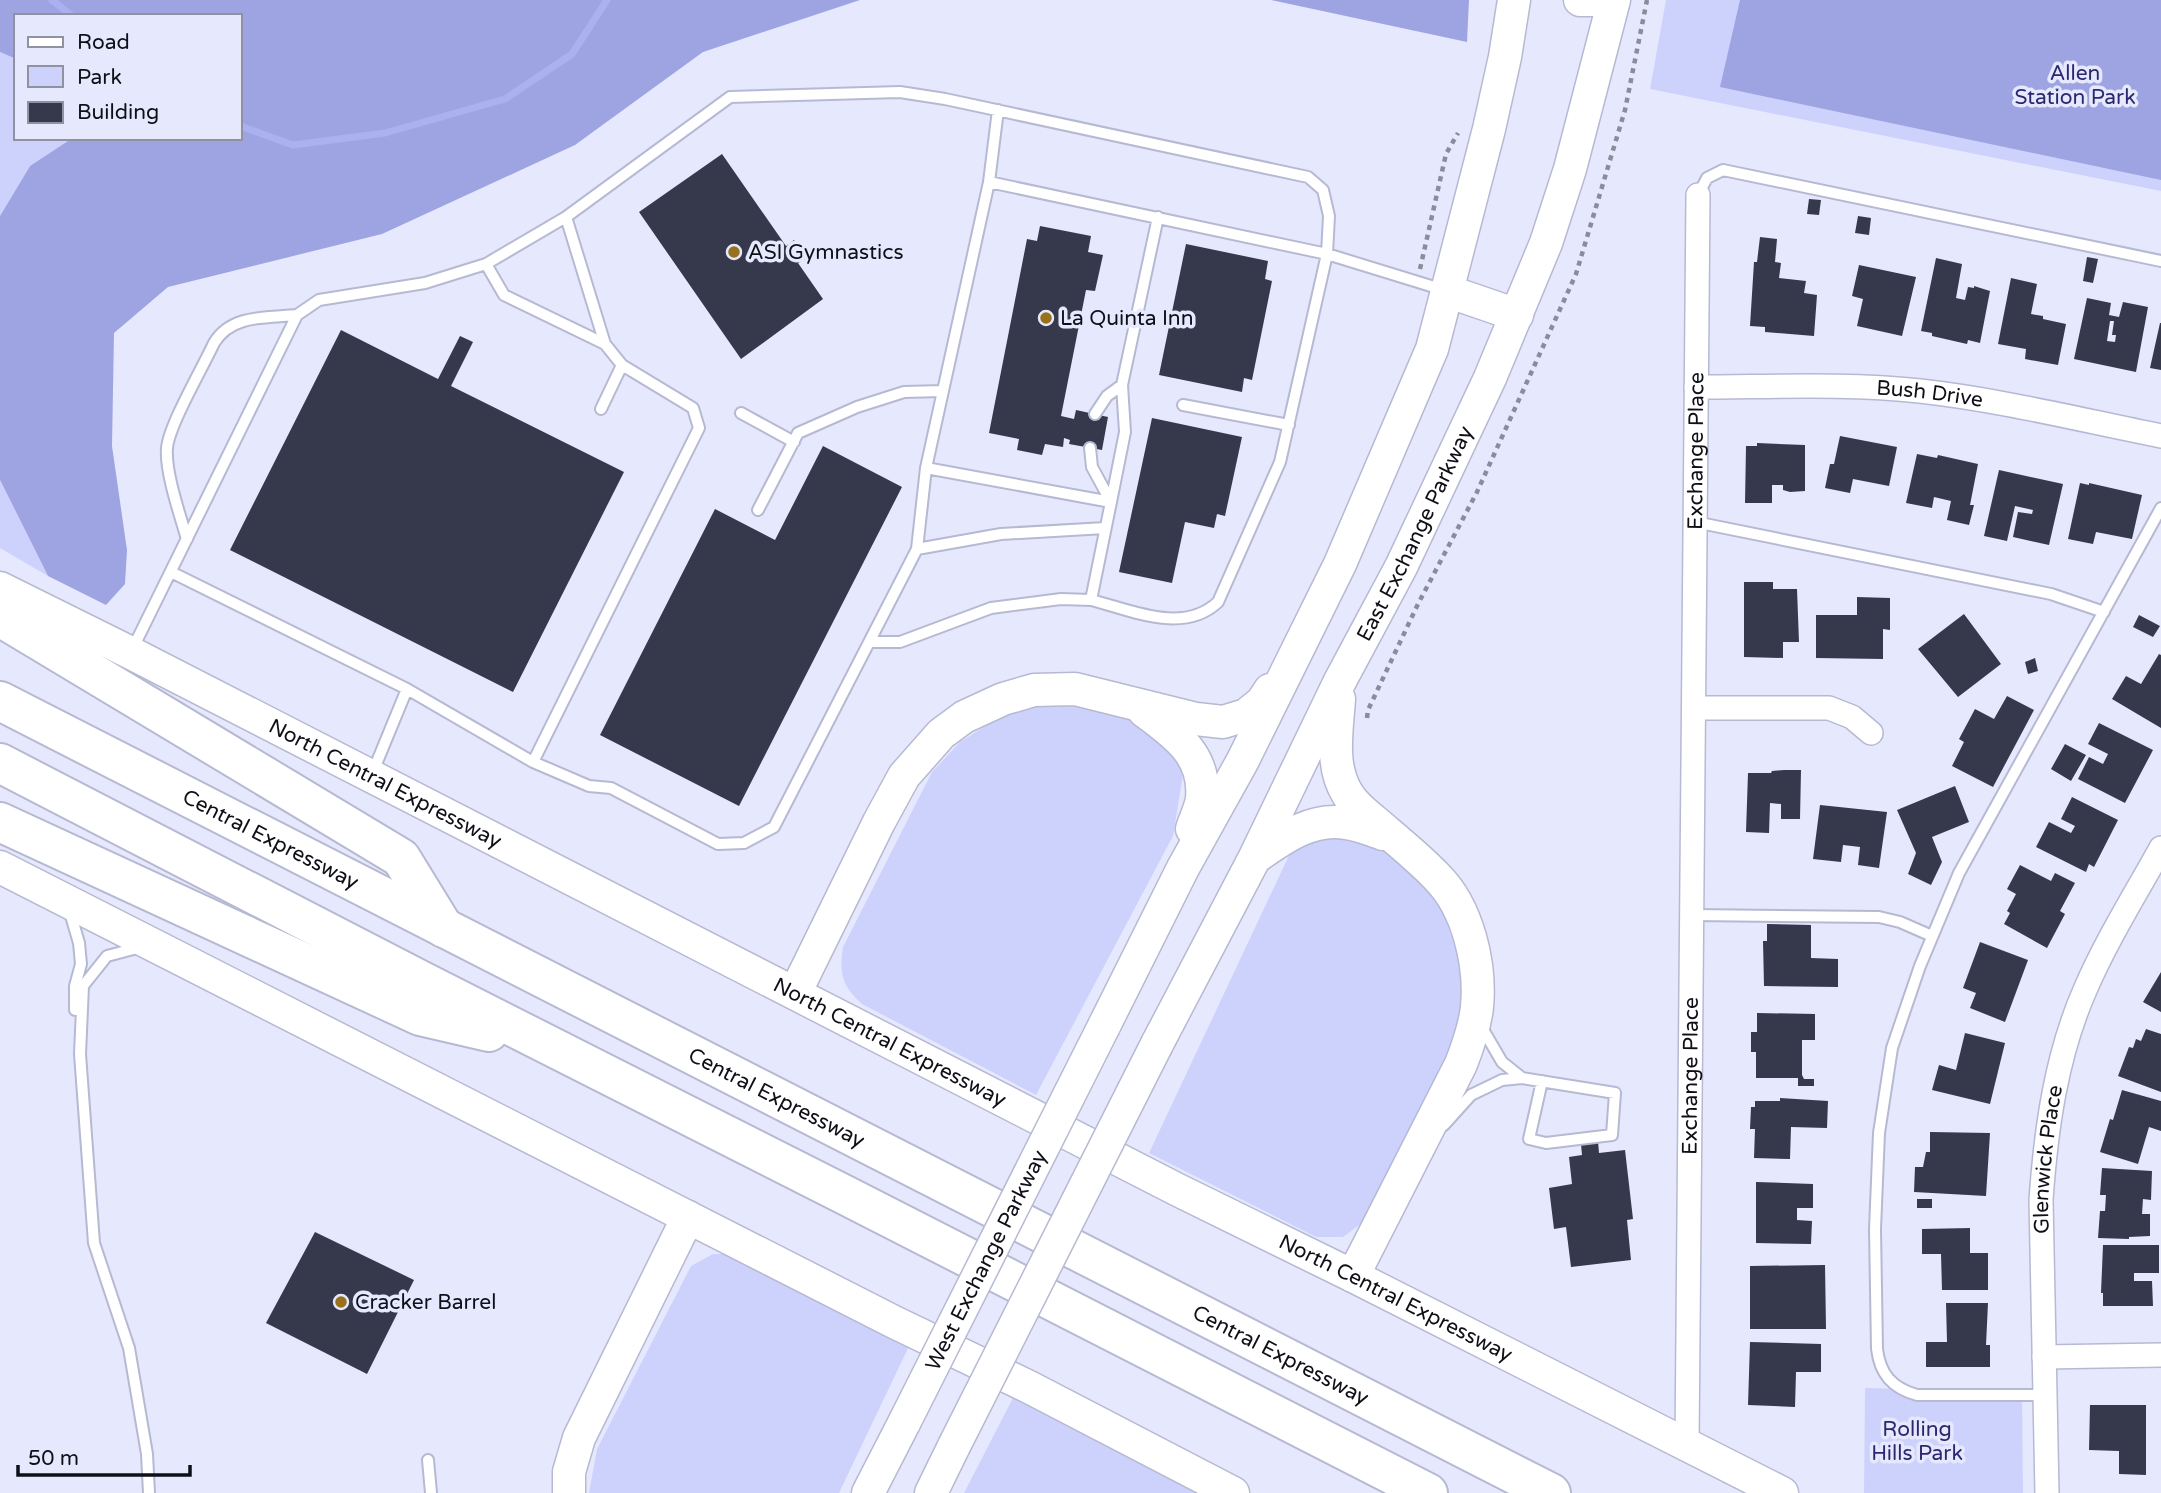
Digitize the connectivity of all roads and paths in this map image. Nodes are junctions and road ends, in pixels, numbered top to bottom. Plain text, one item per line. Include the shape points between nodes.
1 (1514, 0) edge
2 (1580, 0) edge
3 (1596, 0) edge
4 (1614, 0) edge
5 (998, 110) junction
6 (1463, 125) dead end
7 (989, 182) junction
8 (1698, 195) joint
9 (1158, 216) junction
10 (566, 217) junction
11 (1327, 254) junction
12 (2161, 261) edge
13 (486, 264) junction
14 (1433, 286) junction
15 (297, 315) junction
16 (1517, 315) junction
17 (605, 344) junction
18 (622, 365) junction
19 (1122, 385) junction
20 (1696, 387) junction
21 (943, 391) junction
22 (1183, 405) dead end
23 (601, 409) dead end
24 (741, 413) dead end
25 (1095, 414) dead end
26 (1289, 425) junction
27 (2161, 436) edge
28 (794, 442) junction
29 (1090, 448) dead end
30 (926, 468) junction
31 (1111, 502) junction
32 (2161, 509) edge
33 (758, 510) dead end
34 (1695, 522) junction
35 (1105, 528) junction
36 (187, 539) junction
37 (917, 549) junction
38 (171, 572) junction
39 (0, 588) edge
40 (1091, 600) junction
41 (2104, 612) junction
42 (0, 617) edge
43 (871, 642) junction
44 (131, 653) junction
45 (1296, 655) junction
46 (1340, 681) junction
47 (407, 689) junction
48 (0, 701) edge
49 (1132, 702) junction
50 (1694, 708) junction
51 (1871, 733) dead end
52 (533, 762) junction
53 (0, 763) edge
54 (370, 776) junction
55 (0, 822) edge
56 (1391, 837) junction
57 (2161, 848) edge
58 (1254, 859) junction
59 (0, 867) edge
60 (1183, 868) junction
61 (62, 898) junction
62 (1692, 915) junction
63 (444, 928) junction
64 (1932, 936) junction
65 (152, 945) junction
66 (795, 993) junction
67 (1475, 1014) junction
68 (553, 1047) junction
69 (80, 1054) junction
70 (1522, 1078) junction
71 (1542, 1081) junction
72 (1413, 1160) junction
73 (688, 1217) junction
74 (1353, 1276) junction
75 (2161, 1355) edge
76 (2044, 1357) junction
77 (2044, 1395) junction
78 (1686, 1445) junction
79 (428, 1460) dead end
80 (149, 1493) edge
81 (431, 1493) edge
82 (569, 1493) edge
83 (867, 1493) edge
84 (932, 1493) edge
85 (1233, 1493) edge
86 (1428, 1493) edge
87 (1551, 1493) edge
88 (1782, 1493) edge
89 (2047, 1493) edge

1 - 14 main road via 1492,117
2 - 3 main road
4 - 16 main road, East Exchange Parkway via 1570,169
5 - 7 lane
5 - 10 lane via 900,92 730,97
5 - 11 lane via 1308,177 1323,190 1329,216
6 - 14 path via 1446,154 1423,251
7 - 9 lane
7 - 21 lane
8 - 12 lane via 1707,178 1724,170
8 - 20 street, Exchange Place
9 - 11 lane
9 - 19 lane
10 - 13 lane
10 - 17 lane
11 - 14 lane
11 - 26 lane
13 - 15 lane via 425,283 319,300
13 - 17 lane via 504,295
14 - 16 main road
14 - 45 main road via 1432,349
15 - 36 lane
15 - 36 lane via 244,320 221,332 173,426 167,448 169,469
16 - 46 main road, East Exchange Parkway via 1401,567
17 - 18 lane
18 - 23 lane
18 - 52 lane via 693,408 699,428
19 - 25 lane
19 - 31 lane via 1125,432
20 - 27 street, Bush Drive via 1918,391
20 - 34 street, Exchange Place
21 - 28 lane via 904,392 857,407 798,433
21 - 30 lane
22 - 26 lane
24 - 28 lane
26 - 40 lane via 1280,462 1218,602 1208,612 1167,619
28 - 33 lane
29 - 31 lane via 1092,467
30 - 31 lane
30 - 37 lane
31 - 35 lane
32 - 41 lane
34 - 41 lane via 2050,594
34 - 50 street, Exchange Place
35 - 37 lane via 1001,534
35 - 40 lane
36 - 38 lane
37 - 43 lane
38 - 44 lane
38 - 47 lane
39 - 44 main road, North Central Expressway
40 - 43 lane via 991,608 900,642
41 - 64 lane via 1959,873
42 - 63 highway via 401,858
43 - 52 lane via 774,827 744,843 718,844 611,788 589,786
44 - 54 main road, North Central Expressway
45 - 49 main road via 1262,702 1246,715 1223,722
45 - 60 main road
46 - 56 main road via 1335,752 1339,776 1360,810
46 - 58 main road, East Exchange Parkway
47 - 52 lane
47 - 54 lane
48 - 63 highway, Central Expressway
49 - 60 main road via 1182,740 1195,756 1201,775 1202,800
49 - 66 main road via 1075,689 1034,690 964,717 942,734 904,776
50 - 51 street via 1829,708
50 - 62 street, Exchange Place
53 - 68 highway
54 - 66 main road, North Central Expressway
55 - 68 highway via 420,1016
56 - 58 main road via 1345,822 1327,823 1285,836
56 - 67 main road via 1438,877 1454,899 1468,930 1476,969
57 - 76 street, Glenwick Place via 2084,991 2050,1109 2041,1200
58 - 84 main road, East Exchange Parkway, bridge
59 - 61 main road
60 - 83 main road, West Exchange Parkway, bridge
61 - 65 main road
61 - 69 lane via 79,943 75,1021
62 - 64 lane via 1879,917
62 - 78 street, Exchange Place
63 - 87 highway, Central Expressway
64 - 77 lane via 1892,1048 1879,1132 1875,1229 1879,1362 1893,1384 1917,1395
65 - 69 lane via 107,956 83,986
65 - 73 main road
66 - 74 main road, North Central Expressway
67 - 70 lane via 1502,1062
67 - 72 main road via 1461,1063
68 - 86 highway
69 - 80 lane via 94,1243 129,1348
70 - 71 lane
70 - 72 lane via 1502,1080 1471,1095
71 - 71 lane via 1529,1139 1546,1143 1612,1135 1615,1093
72 - 74 main road
73 - 82 main road via 579,1438 569,1472
73 - 85 main road
74 - 78 main road, North Central Expressway
75 - 76 street
76 - 77 street, Glenwick Place
77 - 89 street, Glenwick Place
78 - 88 main road, North Central Expressway
79 - 81 lane

